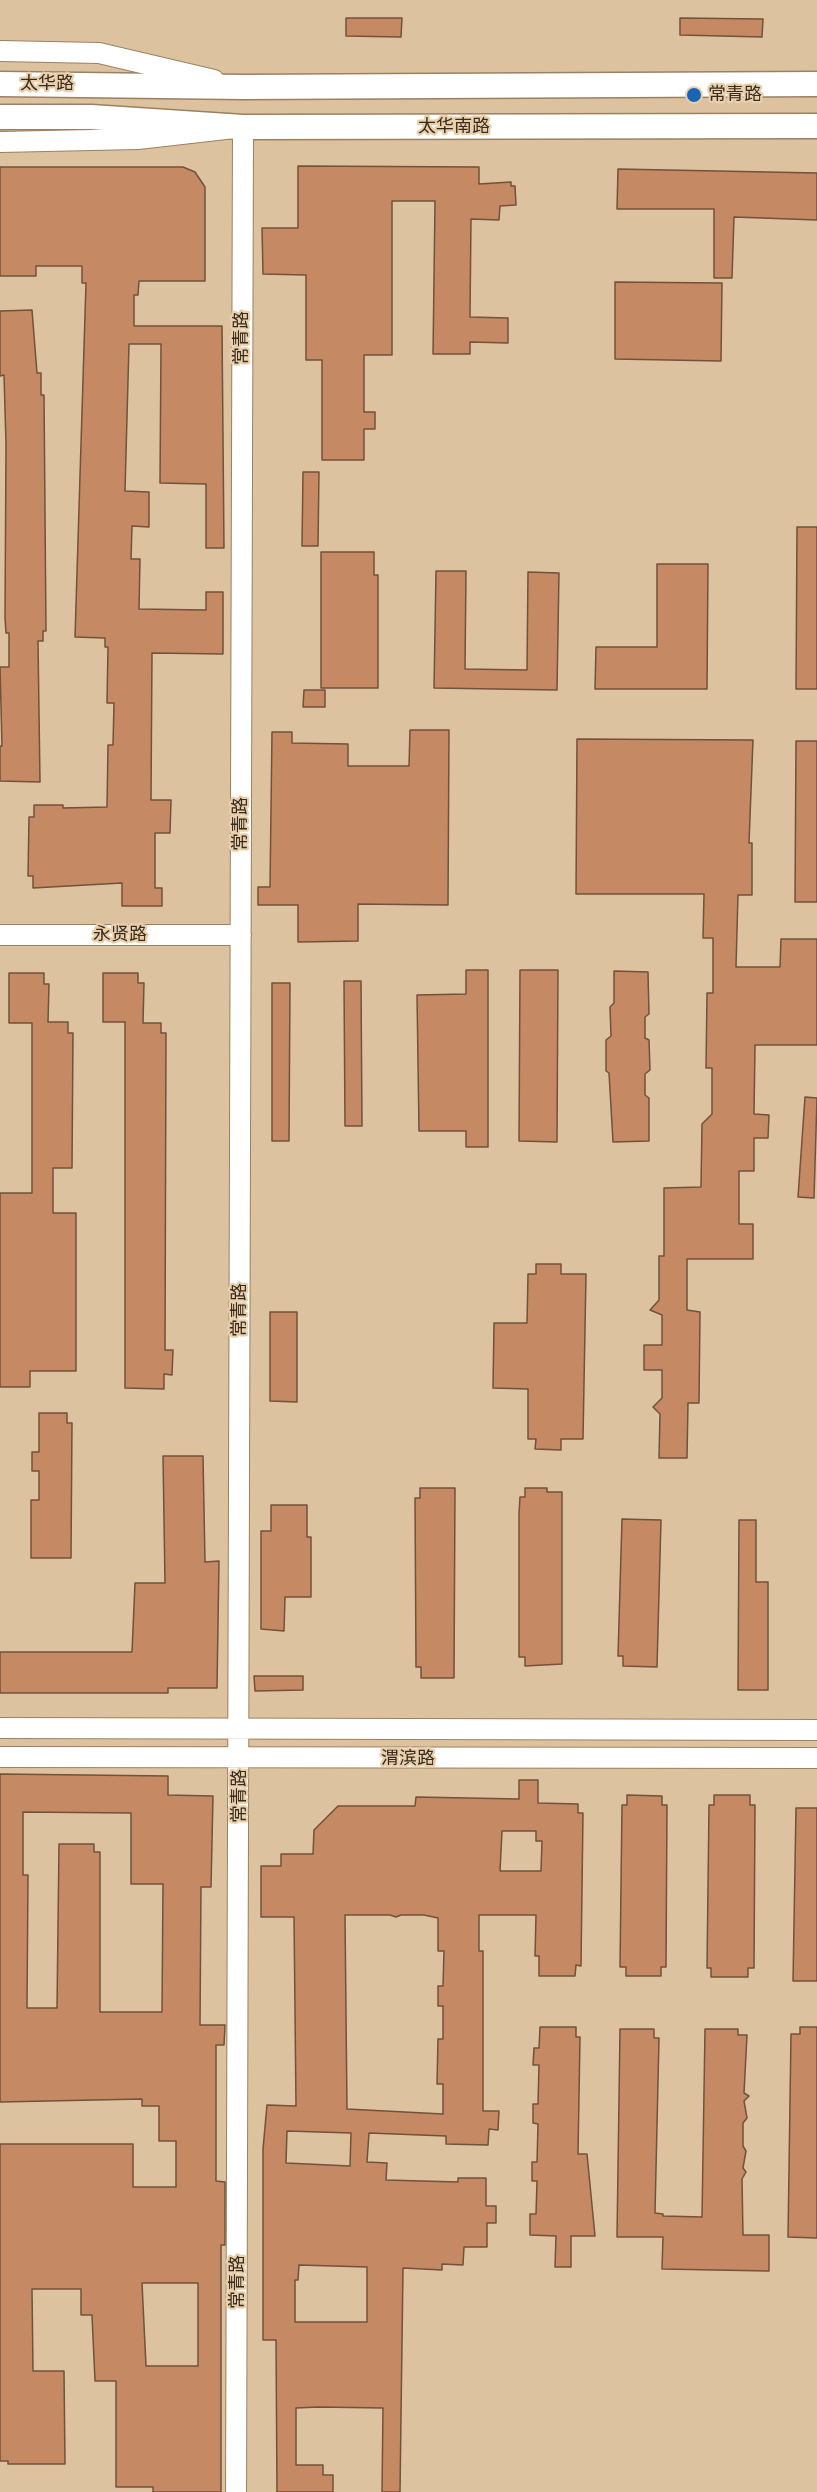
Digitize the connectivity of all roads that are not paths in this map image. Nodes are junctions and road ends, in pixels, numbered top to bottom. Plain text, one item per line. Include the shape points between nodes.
1 (0, 51) edge
2 (0, 84) edge
3 (817, 84) edge
4 (243, 87) junction
5 (0, 117) edge
6 (91, 117) joint
7 (817, 126) edge
8 (243, 127) junction
9 (0, 142) edge
10 (0, 935) edge
11 (241, 935) junction
12 (0, 1728) edge
13 (239, 1729) junction
14 (817, 1730) edge
15 (0, 1757) edge
16 (817, 1758) edge
17 (240, 1759) junction
18 (236, 2492) edge

1 - 4 street via 99,53
2 - 4 main road, 太华路
3 - 4 main road
5 - 6 main road, 太华路
6 - 8 main road, 太华南路
7 - 8 main road, 太华南路
8 - 9 street via 138,139
8 - 11 street, 常青路
10 - 11 street, 永贤路
11 - 13 street, 常青路
12 - 13 street, 渭滨路
13 - 14 street, 渭滨路
13 - 17 street, 常青路
15 - 17 street, 渭滨路
16 - 17 street, 渭滨路
17 - 18 street, 常青路

